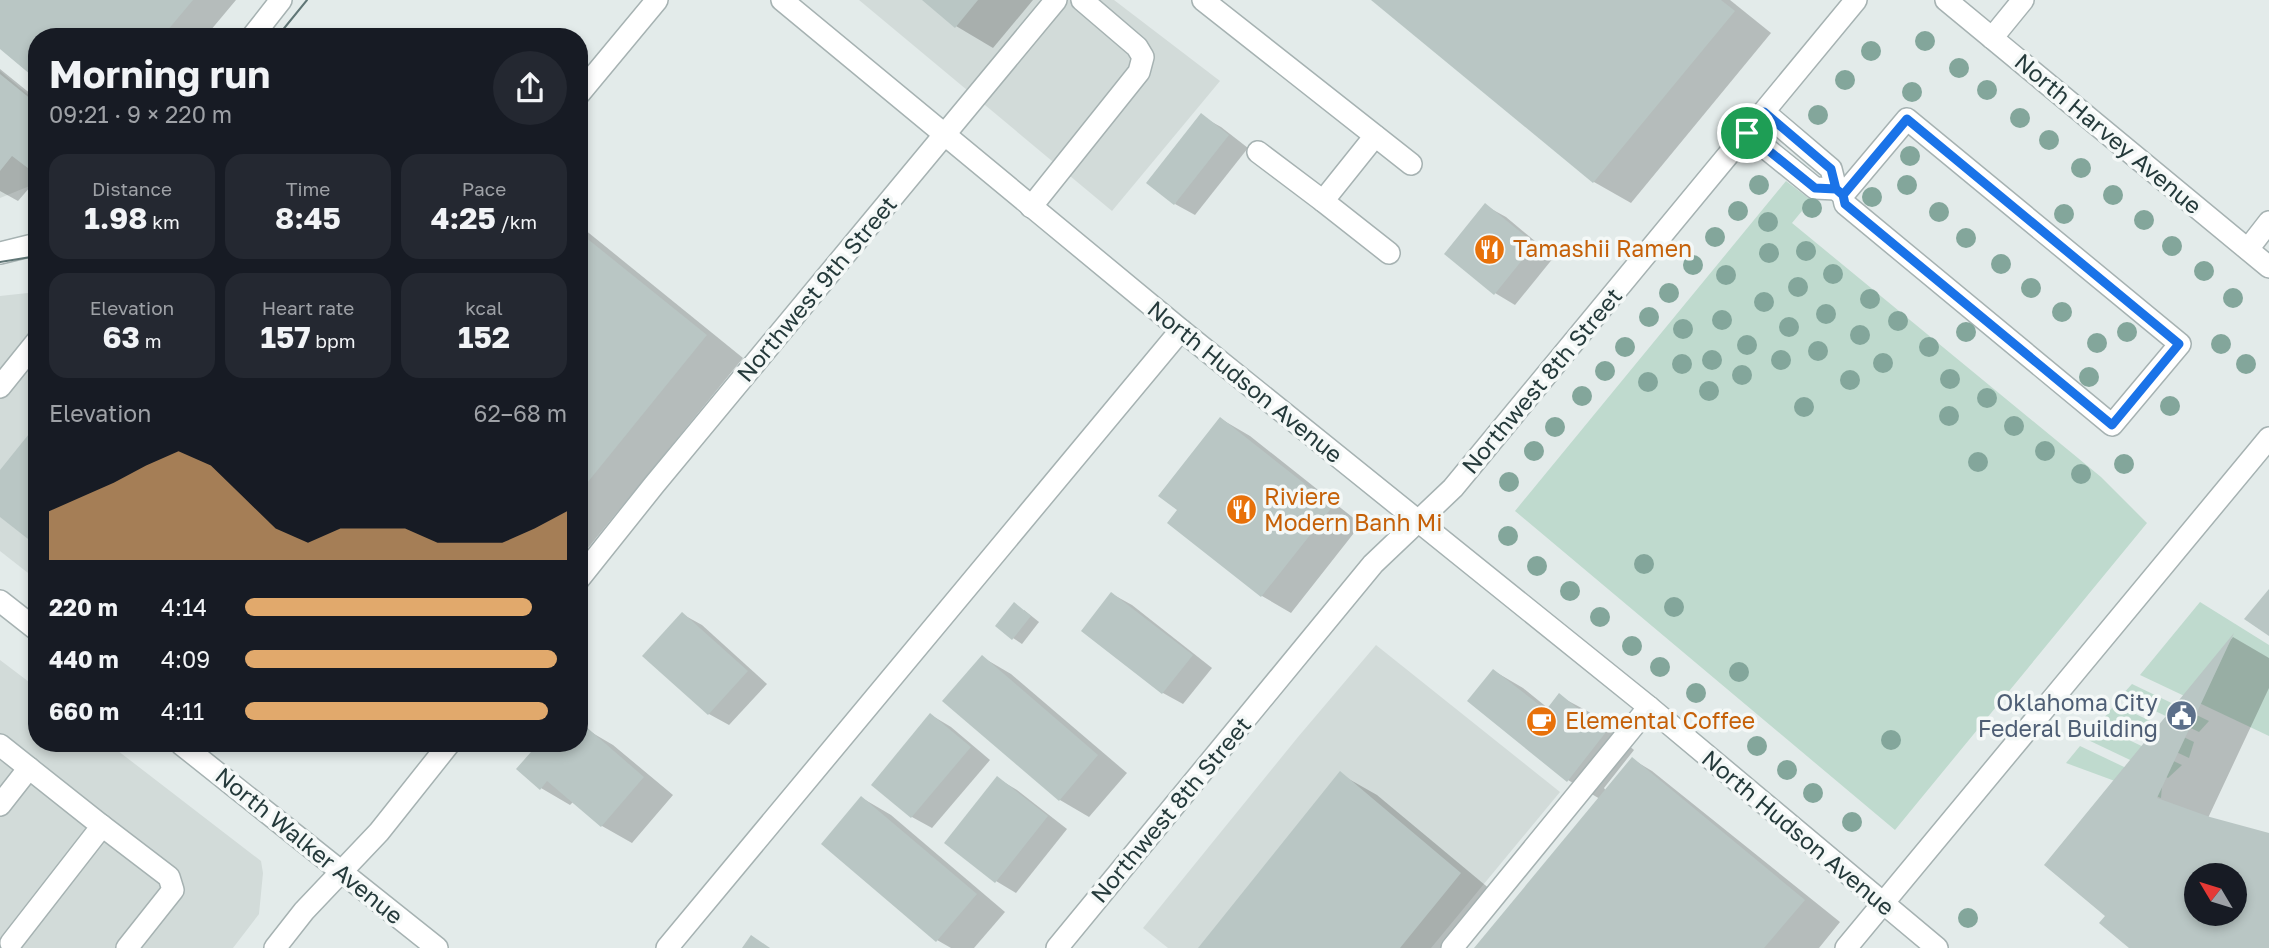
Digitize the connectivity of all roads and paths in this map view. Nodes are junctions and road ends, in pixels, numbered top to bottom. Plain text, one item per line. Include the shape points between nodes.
1 (281, 0) edge
2 (657, 0) edge
3 (782, 0) edge
4 (1056, 0) edge
5 (1082, 0) edge
6 (1203, 0) edge
7 (1856, 0) edge
8 (1946, 0) edge
9 (2024, 0) edge
10 (258, 28) edge
11 (1992, 38) junction
12 (588, 83) edge
13 (1764, 112) junction
14 (1747, 133) junction
15 (945, 136) junction
16 (1375, 136) junction
17 (1258, 152) dead end
18 (1411, 164) dead end
19 (1840, 192) junction
20 (1323, 201) junction
21 (1031, 206) junction
22 (2269, 222) edge
23 (28, 245) edge
24 (0, 246) edge
25 (28, 247) edge
26 (2248, 249) junction
27 (0, 253) edge
28 (1389, 253) dead end
29 (2269, 267) edge
30 (1181, 330) junction
31 (28, 352) edge
32 (0, 387) edge
33 (2269, 438) edge
34 (1418, 521) junction
35 (588, 568) edge
36 (0, 601) edge
37 (28, 623) edge
38 (1649, 707) junction
39 (0, 745) edge
40 (191, 752) edge
41 (443, 752) edge
42 (29, 768) junction
43 (0, 804) edge
44 (101, 825) junction
45 (341, 872) junction
46 (1884, 904) junction
47 (10, 942) edge
48 (127, 948) edge
49 (275, 948) edge
50 (437, 948) edge
51 (667, 948) edge
52 (1057, 948) edge
53 (1452, 948) edge
54 (1846, 948) edge
55 (1937, 948) edge

1 - 10 street
2 - 12 street
3 - 15 street, North Hudson Avenue
4 - 15 street, Northwest 9th Street
5 - 21 street via 1138,47 1143,57 1139,72
6 - 16 street
7 - 13 street, Northwest 8th Street
8 - 11 street, North Harvey Avenue
9 - 11 street
11 - 26 street, North Harvey Avenue
13 - 14 street, Northwest 8th Street
13 - 19 street via 1831,169
14 - 19 street via 1815,188
14 - 34 street, Northwest 8th Street via 1453,488
15 - 21 street, North Hudson Avenue
15 - 35 street, Northwest 9th Street
16 - 18 street
16 - 20 street
17 - 20 street
19 - 19 street via 1907,119 2179,344 2112,425 1845,204
20 - 28 street
21 - 30 street, North Hudson Avenue
22 - 26 street
23 - 24 street
25 - 27 street
26 - 29 street, North Harvey Avenue
30 - 34 street, North Hudson Avenue
30 - 51 street
31 - 32 street
33 - 46 street
34 - 38 street, North Hudson Avenue
34 - 52 street, Northwest 8th Street via 1355,585
36 - 37 street
38 - 46 street, North Hudson Avenue
38 - 53 street
39 - 42 street
40 - 45 street, North Walker Avenue
41 - 45 street
42 - 43 street
42 - 44 street
44 - 47 street
44 - 48 street via 169,877 173,890
45 - 49 street
45 - 50 street, North Walker Avenue
46 - 54 street
46 - 55 street, North Hudson Avenue

